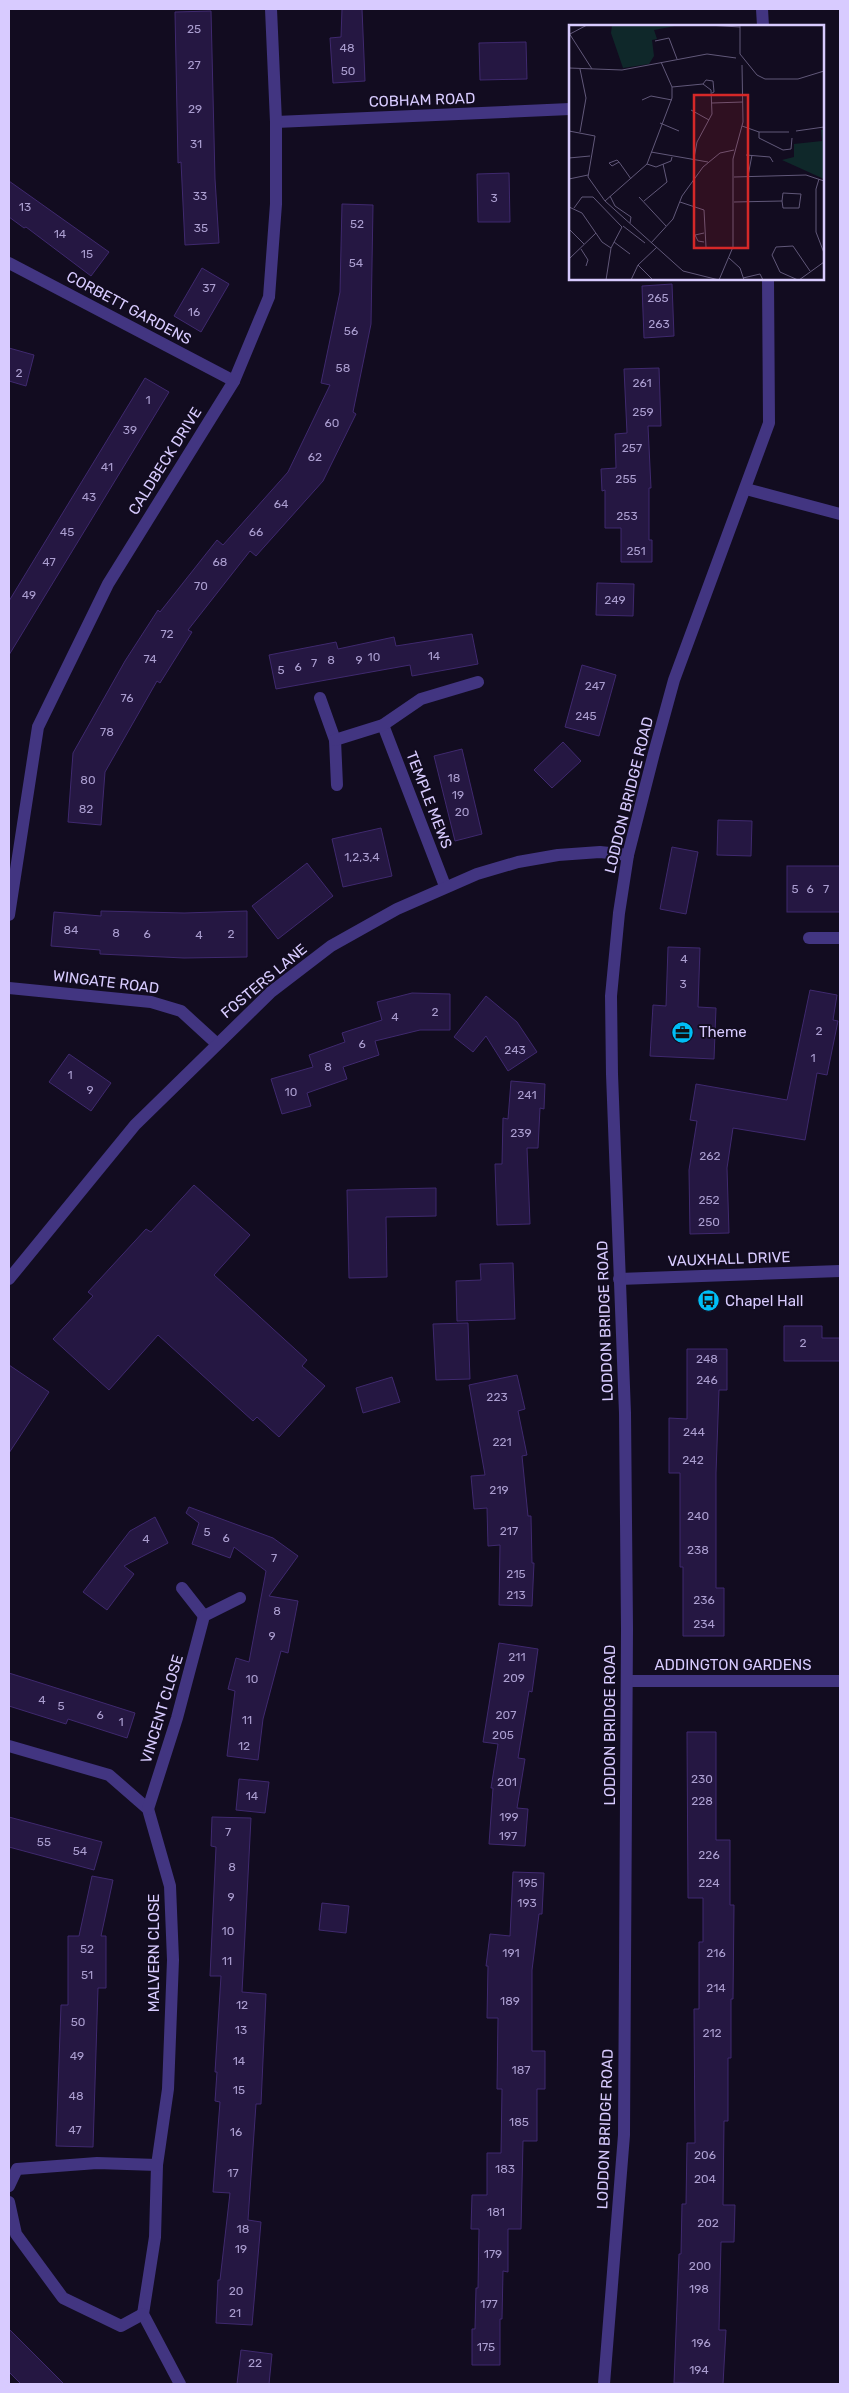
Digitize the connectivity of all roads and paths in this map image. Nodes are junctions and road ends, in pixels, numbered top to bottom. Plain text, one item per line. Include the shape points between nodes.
1 (271, 9) edge
2 (762, 9) edge
3 (763, 25) edge
4 (569, 109) edge
5 (276, 122) junction
6 (9, 263) edge
7 (768, 280) edge
8 (234, 381) junction
9 (746, 489) junction
10 (840, 514) edge
11 (478, 682) dead end
12 (320, 698) dead end
13 (383, 725) junction
14 (335, 740) junction
15 (338, 785) dead end
16 (628, 855) junction
17 (445, 886) junction
18 (9, 915) edge
19 (809, 938) dead end
20 (840, 938) edge
21 (9, 988) edge
22 (216, 1043) junction
23 (840, 1271) edge
24 (9, 1279) edge
25 (619, 1279) junction
26 (182, 1588) dead end
27 (240, 1598) dead end
28 (204, 1616) junction
29 (627, 1681) junction
30 (840, 1681) edge
31 (9, 1746) edge
32 (148, 1810) junction
33 (157, 2165) junction
34 (9, 2186) edge
35 (9, 2202) edge
36 (143, 2314) junction
37 (180, 2384) edge
38 (604, 2384) edge

1 - 5 street, CALDBECK DRIVE
2 - 3 street
4 - 5 street, COBHAM ROAD
5 - 8 street, CALDBECK DRIVE via 276,204 269,297
6 - 8 street, CORBETT GARDENS
7 - 9 street, LODDON BRIDGE ROAD via 769,423
8 - 18 street, CALDBECK DRIVE via 108,584 38,727
9 - 10 street
9 - 16 street, LODDON BRIDGE ROAD via 674,680
11 - 13 street via 421,699
12 - 14 street
13 - 14 street
13 - 17 street, TEMPLE MEWS
14 - 15 street
16 - 17 street, FOSTERS LANE via 600,852 558,854 518,862
16 - 25 street, LODDON BRIDGE ROAD via 611,996
17 - 22 street, FOSTERS LANE via 397,908 331,946 270,992
19 - 20 street
21 - 22 street, WINGATE ROAD via 151,1002 181,1011
22 - 24 street, FOSTERS LANE via 135,1125
23 - 25 street, VAUXHALL DRIVE
25 - 29 street, LODDON BRIDGE ROAD
26 - 28 street
27 - 28 street
28 - 32 street, VINCENT CLOSE
29 - 30 street, ADDINGTON GARDENS
29 - 38 street, LODDON BRIDGE ROAD via 624,2135
31 - 32 street via 109,1775
32 - 33 street, MALVERN CLOSE via 170,1886 173,1960 168,2089
33 - 34 street via 97,2164 17,2169
33 - 36 street, MALVERN CLOSE via 155,2237
35 - 36 street via 16,2234 63,2298 121,2326
36 - 37 street

